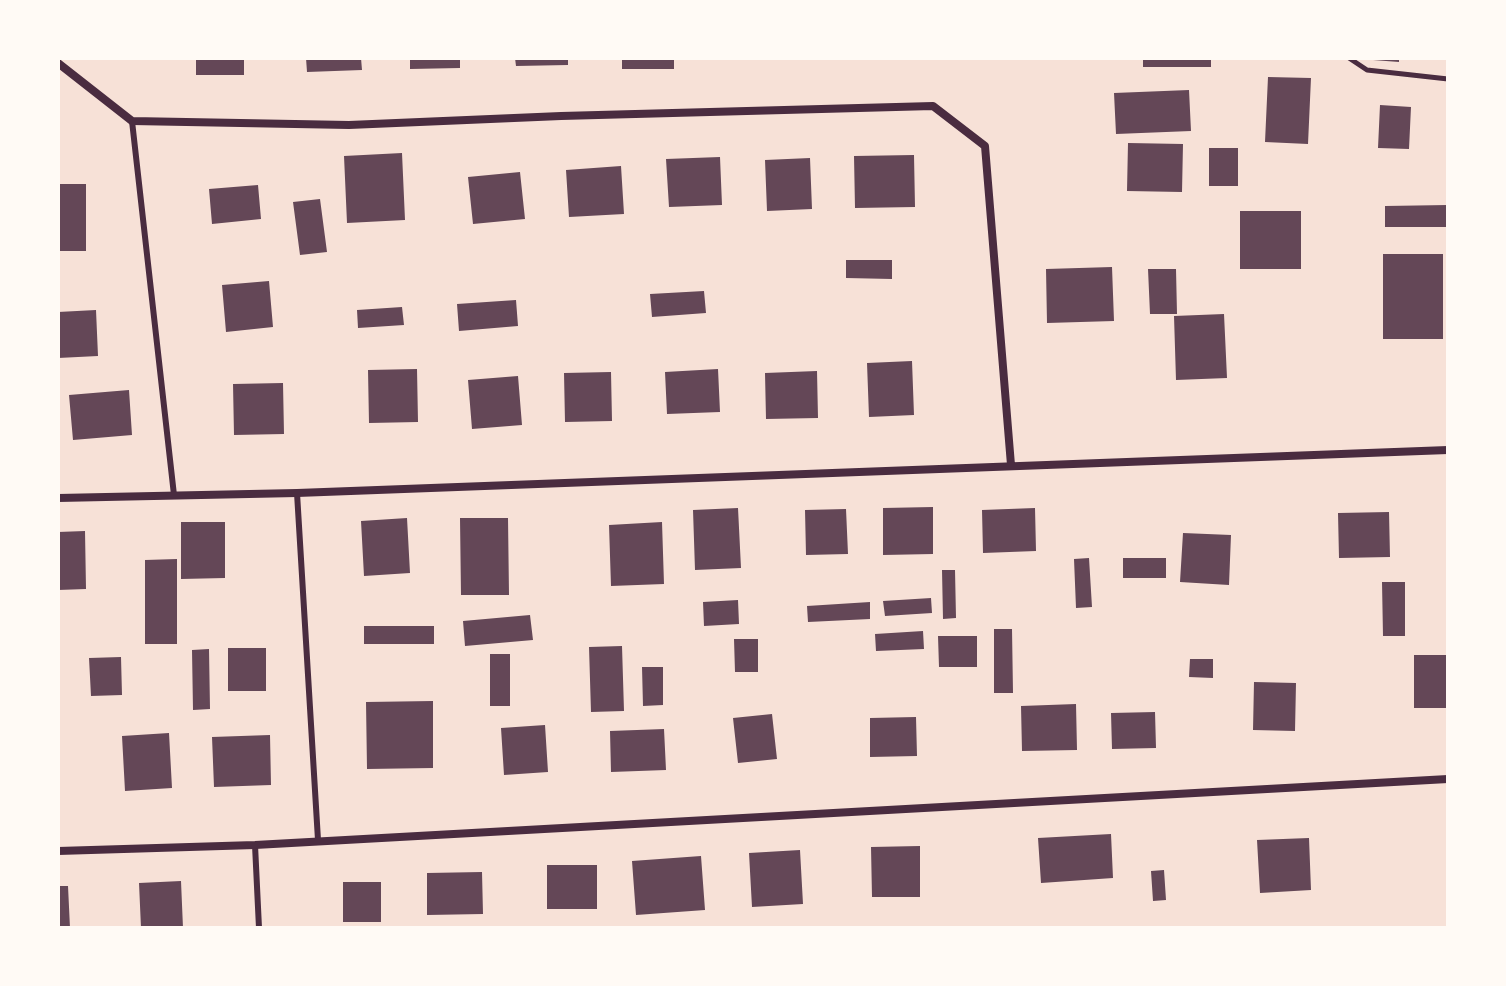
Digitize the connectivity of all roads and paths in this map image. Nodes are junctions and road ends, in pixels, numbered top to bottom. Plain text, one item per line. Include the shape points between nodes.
1 (1349, 58) edge
2 (58, 63) edge
3 (1448, 79) edge
4 (132, 121) junction
5 (1448, 450) edge
6 (1011, 465) junction
7 (297, 493) junction
8 (174, 495) junction
9 (58, 498) edge
10 (1448, 779) edge
11 (318, 840) junction
12 (255, 845) junction
13 (58, 851) edge
14 (259, 928) edge

1 - 3 path via 1367,70
2 - 4 street
4 - 6 street via 349,125 933,106 985,146
4 - 8 lane
5 - 6 street
6 - 7 street
7 - 8 street
7 - 11 lane
8 - 9 street
10 - 11 street
11 - 12 street
12 - 13 street
12 - 14 lane

